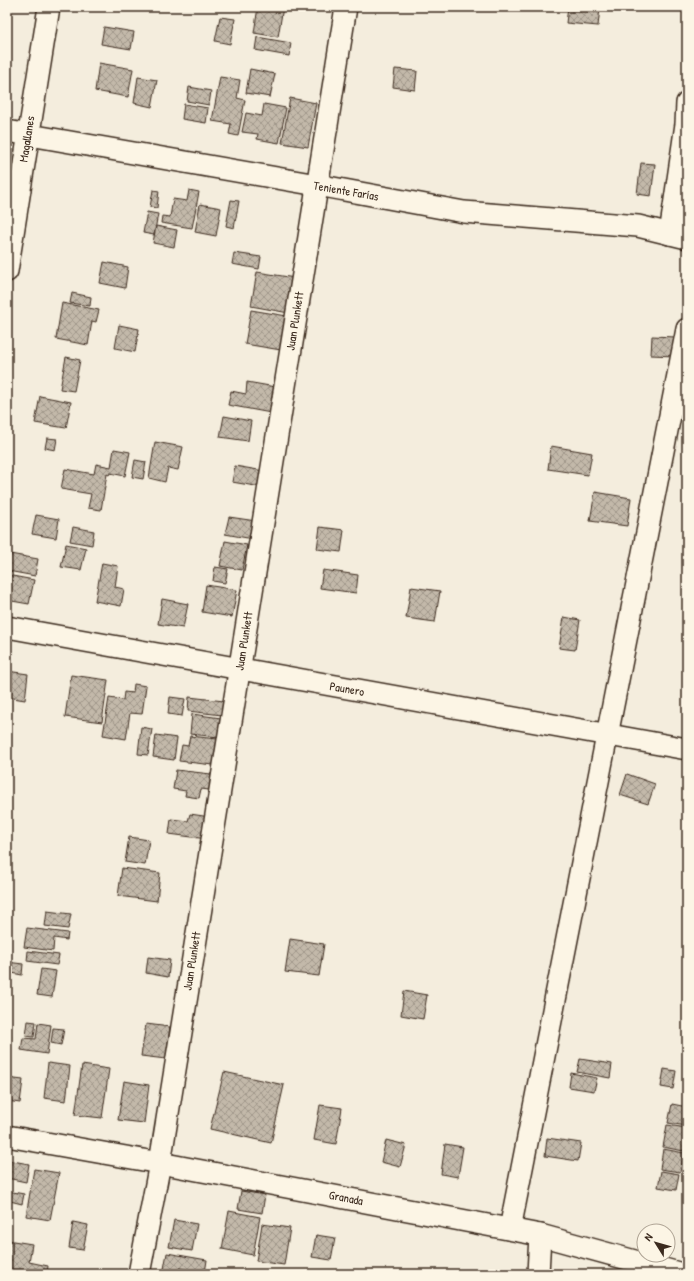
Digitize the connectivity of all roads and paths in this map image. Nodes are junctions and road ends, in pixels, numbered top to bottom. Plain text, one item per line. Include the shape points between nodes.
1 (49, 7) edge
2 (346, 7) edge
3 (687, 103) edge
4 (7, 131) edge
5 (28, 134) junction
6 (317, 185) junction
7 (678, 236) edge
8 (7, 271) edge
9 (687, 329) edge
10 (7, 627) edge
11 (239, 669) junction
12 (607, 735) junction
13 (687, 749) edge
14 (7, 1136) edge
15 (160, 1163) junction
16 (510, 1229) junction
17 (540, 1235) junction
18 (139, 1274) edge
19 (538, 1274) edge
20 (682, 1274) edge

1 - 5 street, Magallanes
2 - 6 street, Juan Plunkett
3 - 7 street
4 - 5 street, Teniente Farías
5 - 6 street, Teniente Farías
5 - 8 street, Magallanes
6 - 7 street, Teniente Farías via 464,212 638,226
6 - 11 street, Juan Plunkett
9 - 12 street
10 - 11 street, Paunero
11 - 12 street, Paunero
11 - 15 street, Juan Plunkett
12 - 13 street, Paunero
12 - 16 street
14 - 15 street, Granada
15 - 16 street, Granada
15 - 18 street, Juan Plunkett
16 - 17 street, Granada
17 - 19 street
17 - 20 street, Granada

